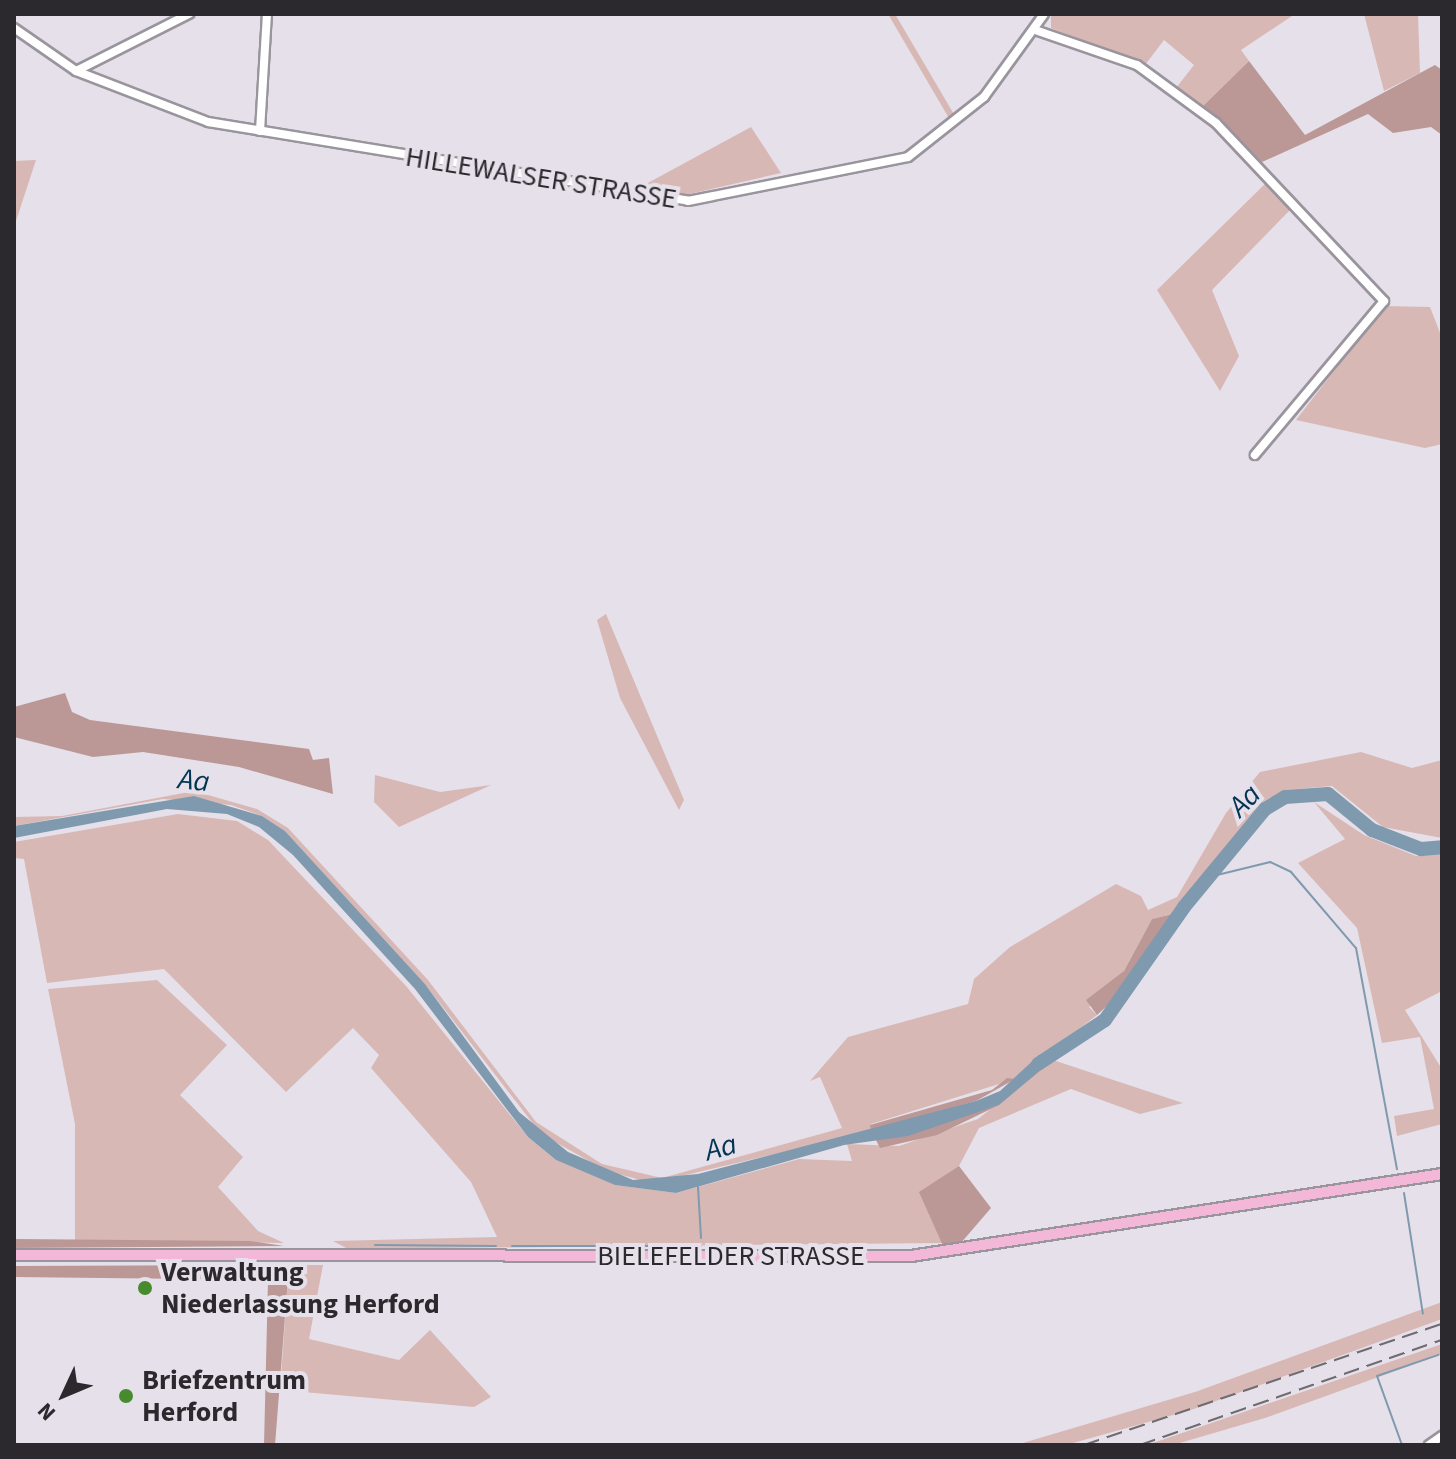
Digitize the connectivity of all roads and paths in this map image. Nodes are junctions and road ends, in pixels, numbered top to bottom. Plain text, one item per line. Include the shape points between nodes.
1 (189, 14) edge
2 (267, 14) edge
3 (1044, 14) edge
4 (14, 28) edge
5 (1038, 31) junction
6 (76, 71) junction
7 (260, 131) junction
8 (1255, 455) dead end
9 (1442, 1174) edge
10 (14, 1255) edge
11 (1442, 1436) edge
12 (1429, 1445) edge

1 - 6 street
2 - 7 street
3 - 5 street, HILLEWALSER STRASSE
4 - 6 street, HILLEWALSER STRASSE
5 - 7 street, HILLEWALSER STRASSE via 961,120 908,157 702,199 644,199
5 - 8 street via 1137,65 1216,123 1384,301
6 - 7 street, HILLEWALSER STRASSE via 208,122
9 - 10 main road, BIELEFELDER STRASSE via 911,1256
11 - 12 street

